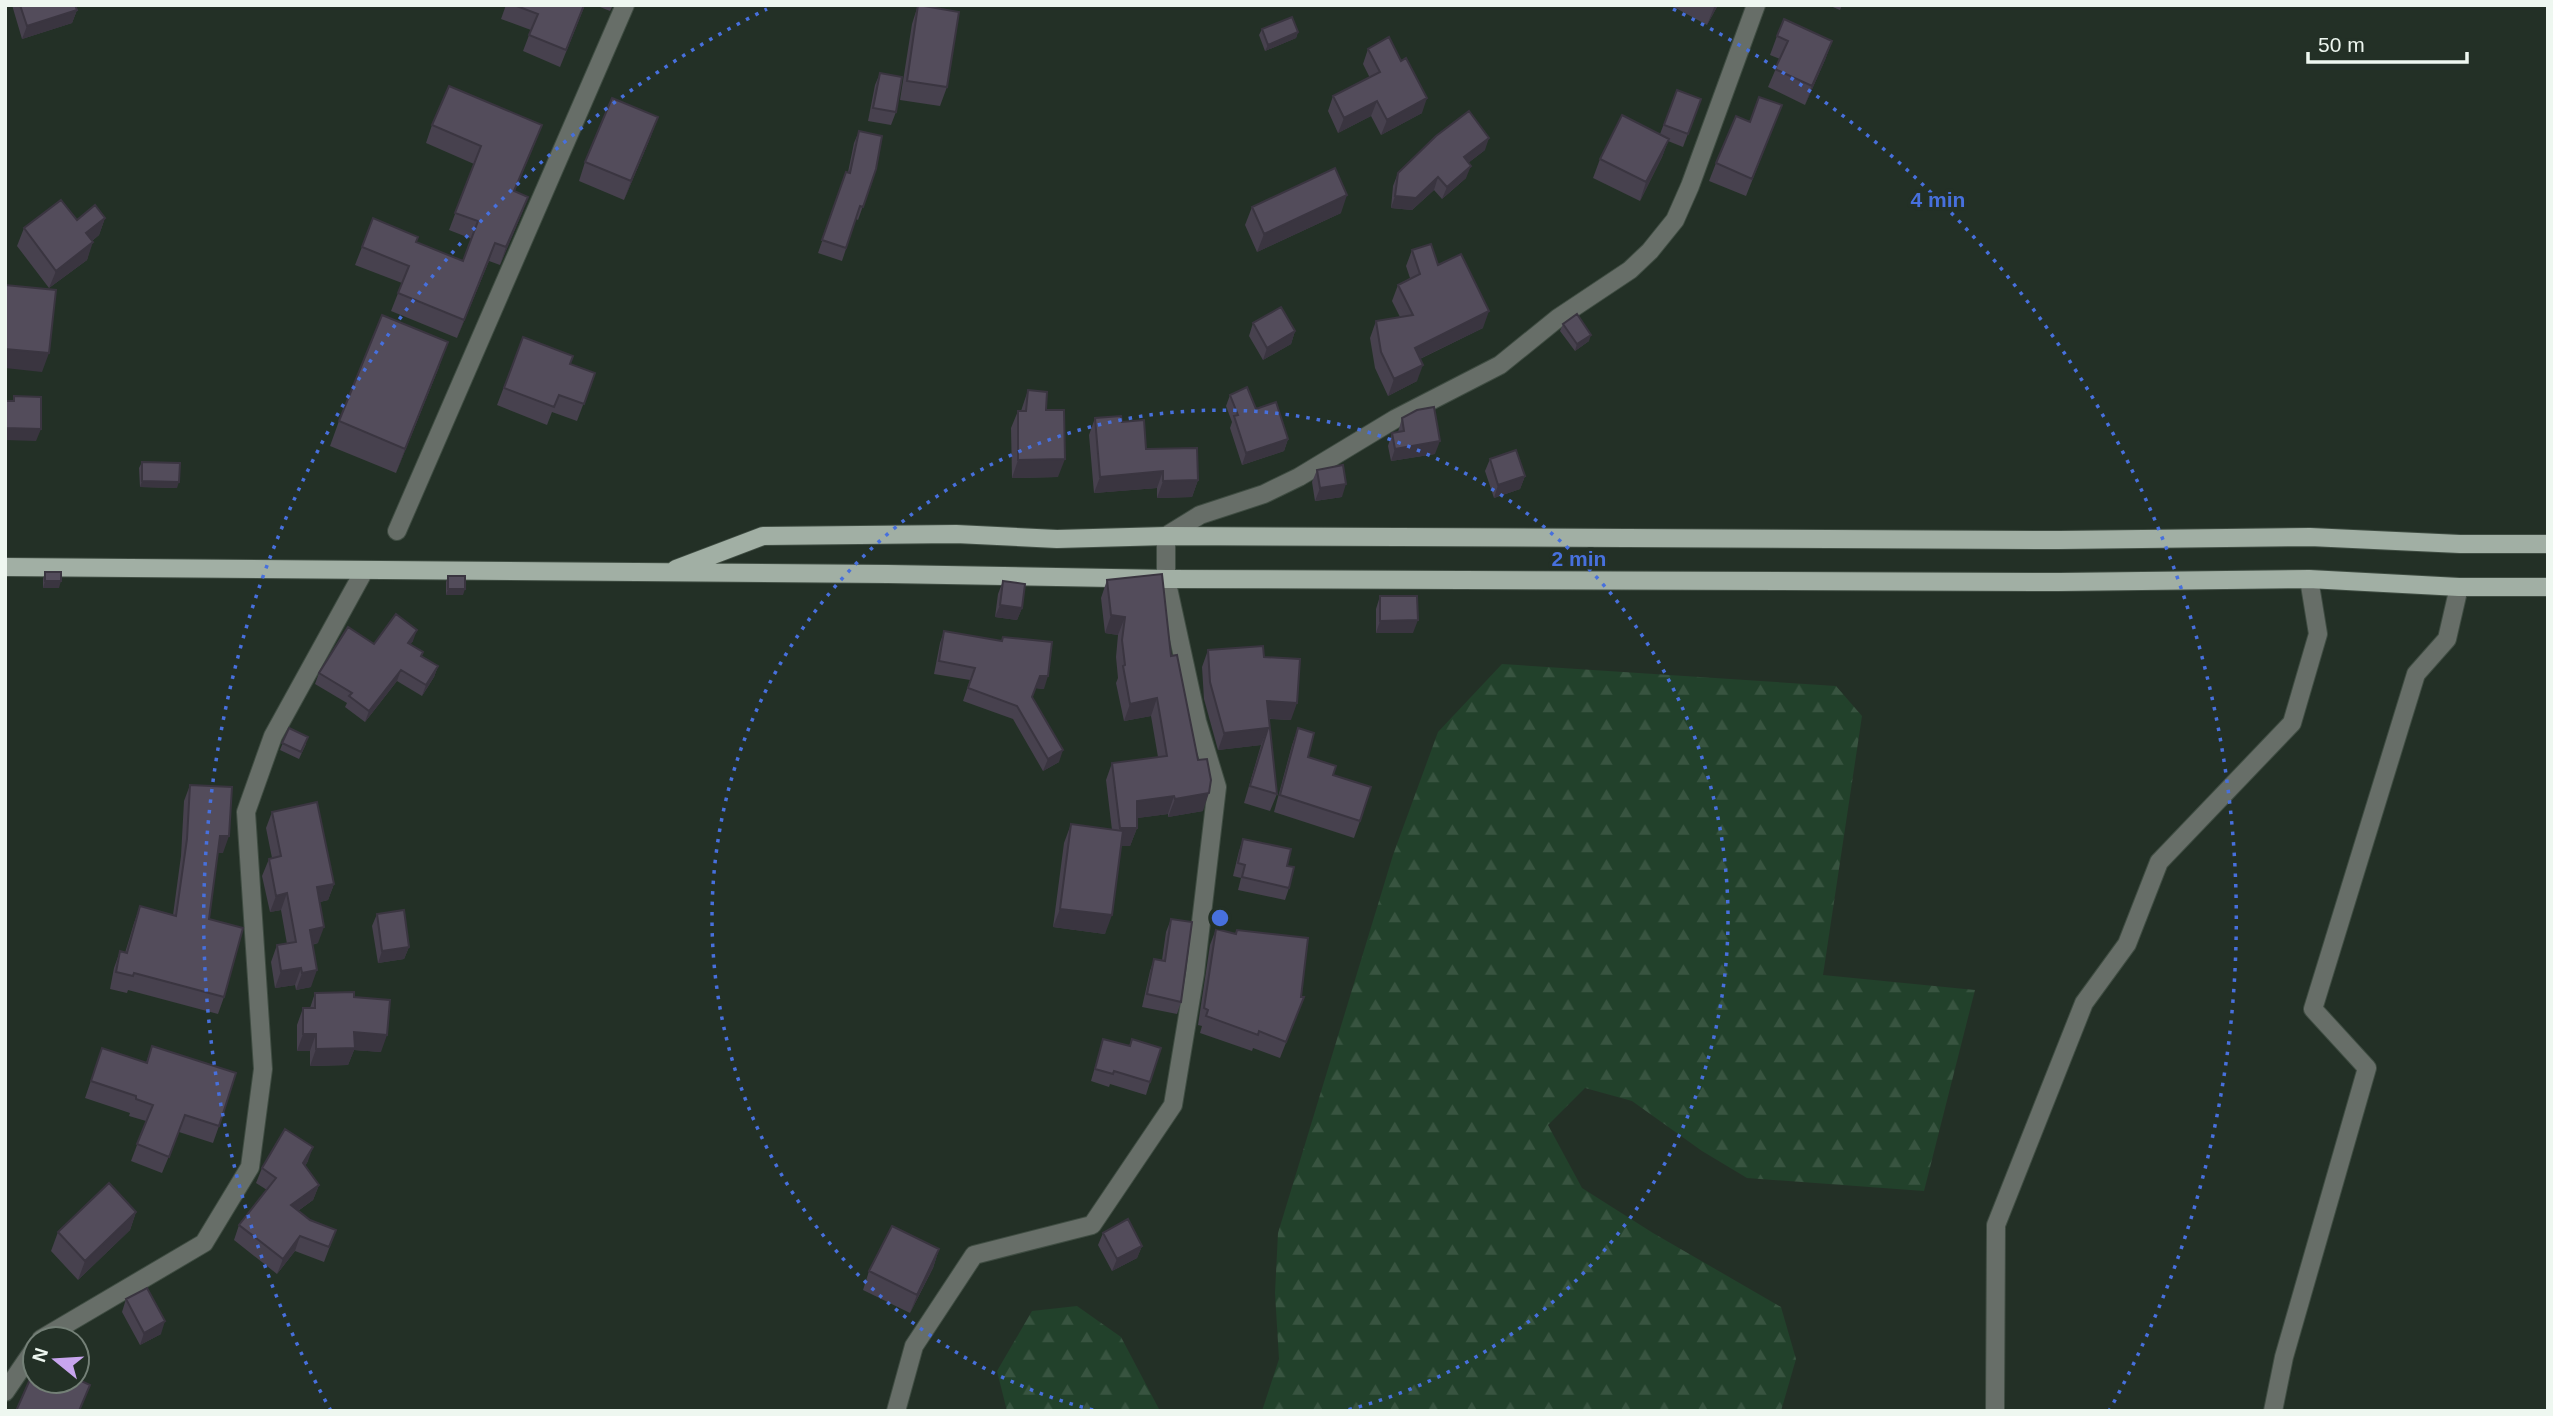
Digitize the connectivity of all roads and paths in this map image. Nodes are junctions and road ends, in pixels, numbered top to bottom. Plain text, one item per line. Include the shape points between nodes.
1 (625, 5) edge
2 (1756, 5) edge
3 (397, 531) dead end
4 (1166, 536) junction
5 (2548, 544) edge
6 (5, 567) edge
7 (364, 571) junction
8 (666, 572) junction
9 (1166, 579) junction
10 (2309, 579) junction
11 (2459, 587) junction
12 (2548, 587) edge
13 (65, 1325) edge
14 (21, 1369) edge
15 (5, 1392) edge
16 (896, 1411) edge
17 (1995, 1411) edge
18 (2273, 1411) edge

1 - 3 street
2 - 4 street via 1675,220 1630,270 1558,318 1500,365 1395,419 1299,477 1199,516
4 - 5 main road via 2310,537
4 - 8 main road via 763,536
4 - 9 street
6 - 7 main road
7 - 8 main road
7 - 13 street via 273,736 246,812 262,1069 250,1167 204,1243
8 - 9 main road
9 - 10 main road
9 - 16 street via 1197,721 1217,787 1195,972 1173,1105 1092,1225 974,1255 914,1346
10 - 11 main road
10 - 17 street via 2318,634 2292,723 2159,862 2127,944 2084,1003 1996,1225
11 - 12 main road
11 - 18 street via 2447,639 2416,674 2313,1009 2367,1068 2284,1357
14 - 15 street

